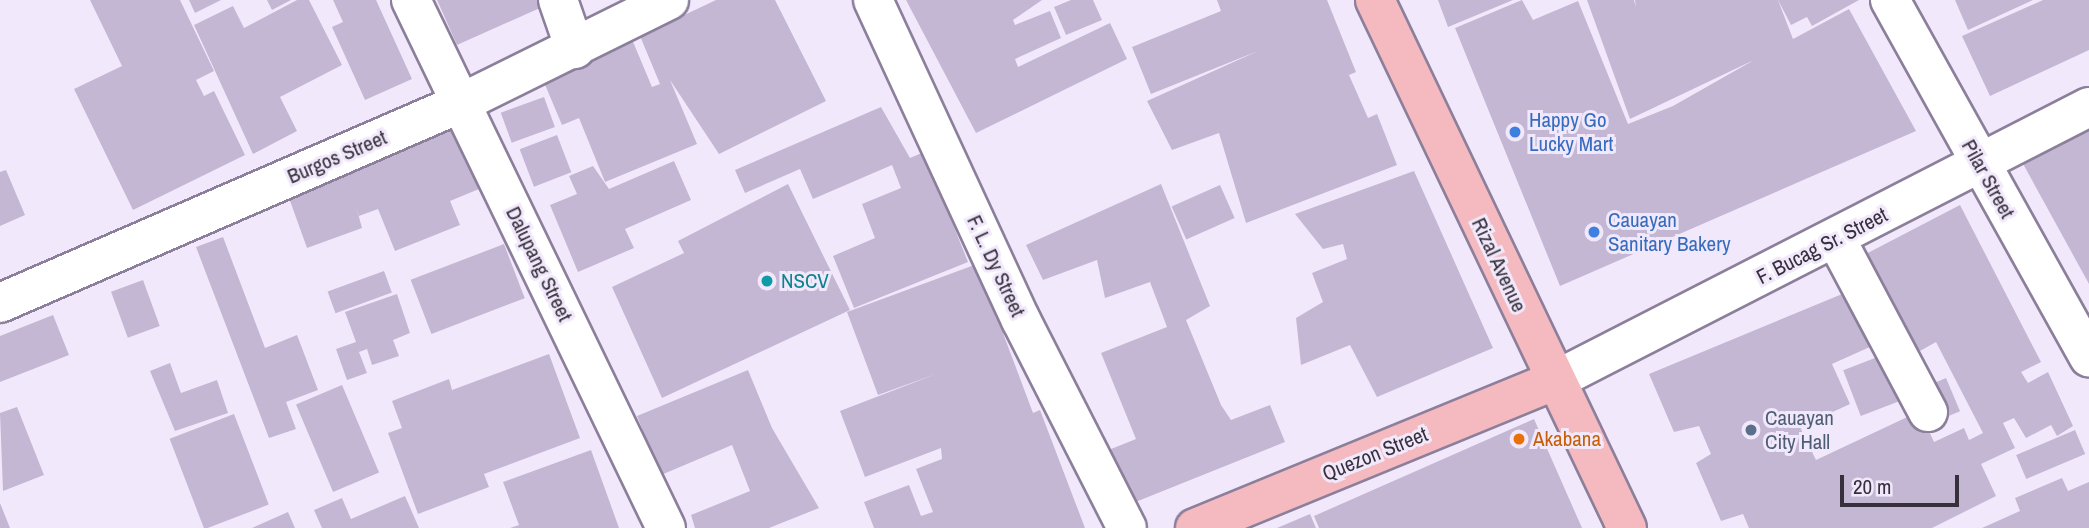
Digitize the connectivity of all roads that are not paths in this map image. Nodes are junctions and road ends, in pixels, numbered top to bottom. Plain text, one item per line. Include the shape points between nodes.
1 (411, 0) edge
2 (558, 0) edge
3 (669, 0) edge
4 (873, 0) edge
5 (1375, 0) edge
6 (1890, 0) edge
7 (575, 49) junction
8 (461, 103) junction
9 (2089, 107) edge
10 (1980, 167) junction
11 (1836, 239) junction
12 (0, 303) edge
13 (2089, 357) edge
14 (1553, 381) junction
15 (1928, 412) dead end
16 (666, 528) edge
17 (1127, 528) edge
18 (1195, 528) edge
19 (1627, 528) edge

1 - 8 street, Dalupang Street
2 - 7 street
3 - 7 street, Burgos Street
4 - 17 street, F. L. Dy Street via 1021,320
5 - 14 main road, Rizal Avenue
6 - 10 street, Pilar Street
7 - 8 street, Burgos Street
8 - 12 street, Burgos Street
8 - 16 street, Dalupang Street
9 - 10 street, F. Bucag Sr. Street
10 - 11 street, F. Bucag Sr. Street
10 - 13 street, Pilar Street
11 - 14 street, F. Bucag Sr. Street
11 - 15 street
14 - 18 main road, Quezon Street
14 - 19 main road, Rizal Avenue

